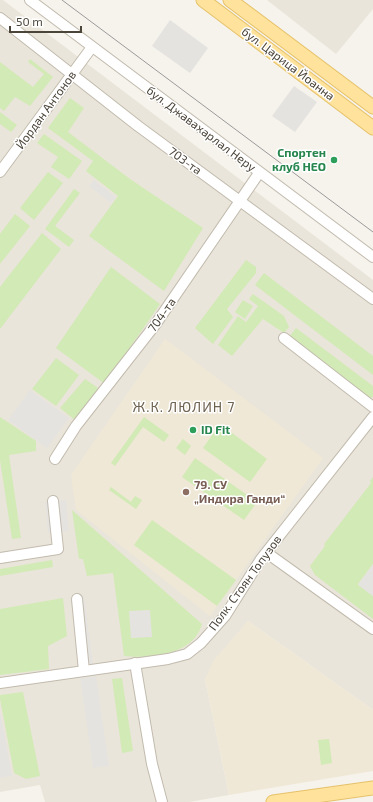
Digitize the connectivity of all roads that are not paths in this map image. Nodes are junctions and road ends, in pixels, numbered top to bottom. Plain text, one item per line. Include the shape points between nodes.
1 (30, 0) edge
2 (203, 0) edge
3 (230, 0) edge
4 (0, 18) edge
5 (92, 47) junction
6 (72, 75) junction
7 (373, 107) edge
8 (373, 128) edge
9 (0, 172) edge
10 (259, 172) junction
11 (239, 200) junction
12 (373, 257) edge
13 (373, 299) edge
14 (284, 338) dead end
15 (373, 407) edge
16 (373, 418) edge
17 (57, 455) dead end
18 (53, 501) dead end
19 (267, 553) junction
20 (0, 558) edge
21 (77, 599) dead end
22 (373, 628) edge
23 (135, 663) junction
24 (84, 671) junction
25 (0, 683) edge
26 (373, 788) edge
27 (162, 802) edge
28 (273, 802) edge

1 - 5 street, бул. Джавахарлал Неру
2 - 8 main road, бул. Царица Йоанна
3 - 7 main road, бул. Царица Йоанна
4 - 6 street, 703-та
5 - 6 street, Йордан Антонов
5 - 10 street, бул. Джавахарлал Неру
6 - 9 street, Йордан Антонов
6 - 11 street, 703-та
10 - 11 street, 704-та
10 - 12 street, бул. Джавахарлал Неру
11 - 13 street, 703-та
11 - 17 street, 704-та via 156,325 76,426
14 - 15 street
16 - 19 street, Полк. Стоян Топузов
18 - 20 street via 58,549
19 - 22 street
19 - 23 street, Полк. Стоян Топузов via 225,616 201,643 187,654
21 - 24 street
23 - 24 street, Полк. Стоян Топузов
23 - 27 street via 152,764
24 - 25 street, Полк. Стоян Топузов
26 - 28 main road

